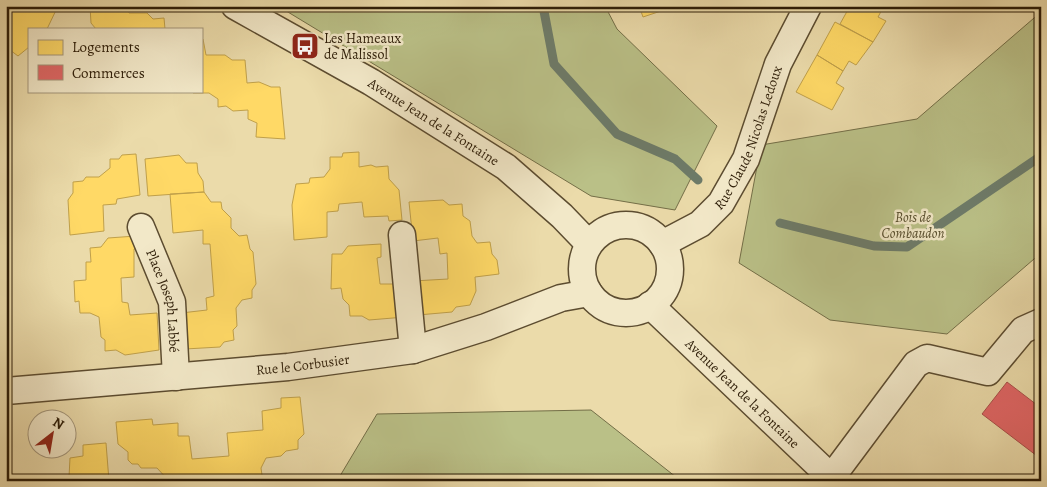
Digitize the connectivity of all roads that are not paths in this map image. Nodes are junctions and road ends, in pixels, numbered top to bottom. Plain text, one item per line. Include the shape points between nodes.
1 (235, 6) edge
2 (808, 6) edge
3 (141, 227) dead end
4 (402, 235) dead end
5 (589, 244) junction
6 (662, 244) junction
7 (589, 293) junction
8 (650, 305) junction
9 (1041, 322) edge
10 (412, 350) junction
11 (176, 377) junction
12 (6, 390) edge
13 (833, 479) edge

1 - 5 street, Avenue Jean de la Fontaine via 371,82 506,167
2 - 6 street, Rue Claude Nicolas Ledoux via 778,64 746,159 721,202 700,224
3 - 11 street, Place Joseph Labbé via 172,302
4 - 10 street
5 - 6 street via 602,232 622,225 648,231
5 - 7 street via 582,263
6 - 8 street via 669,261 667,285
7 - 8 street via 612,310 633,312
7 - 10 street, Rue le Corbusier via 561,298 486,327
8 - 13 street, Avenue Jean de la Fontaine
9 - 13 street via 1023,330 988,372 927,358 916,364
10 - 11 street, Rue le Corbusier via 288,367
11 - 12 street, Rue le Corbusier

